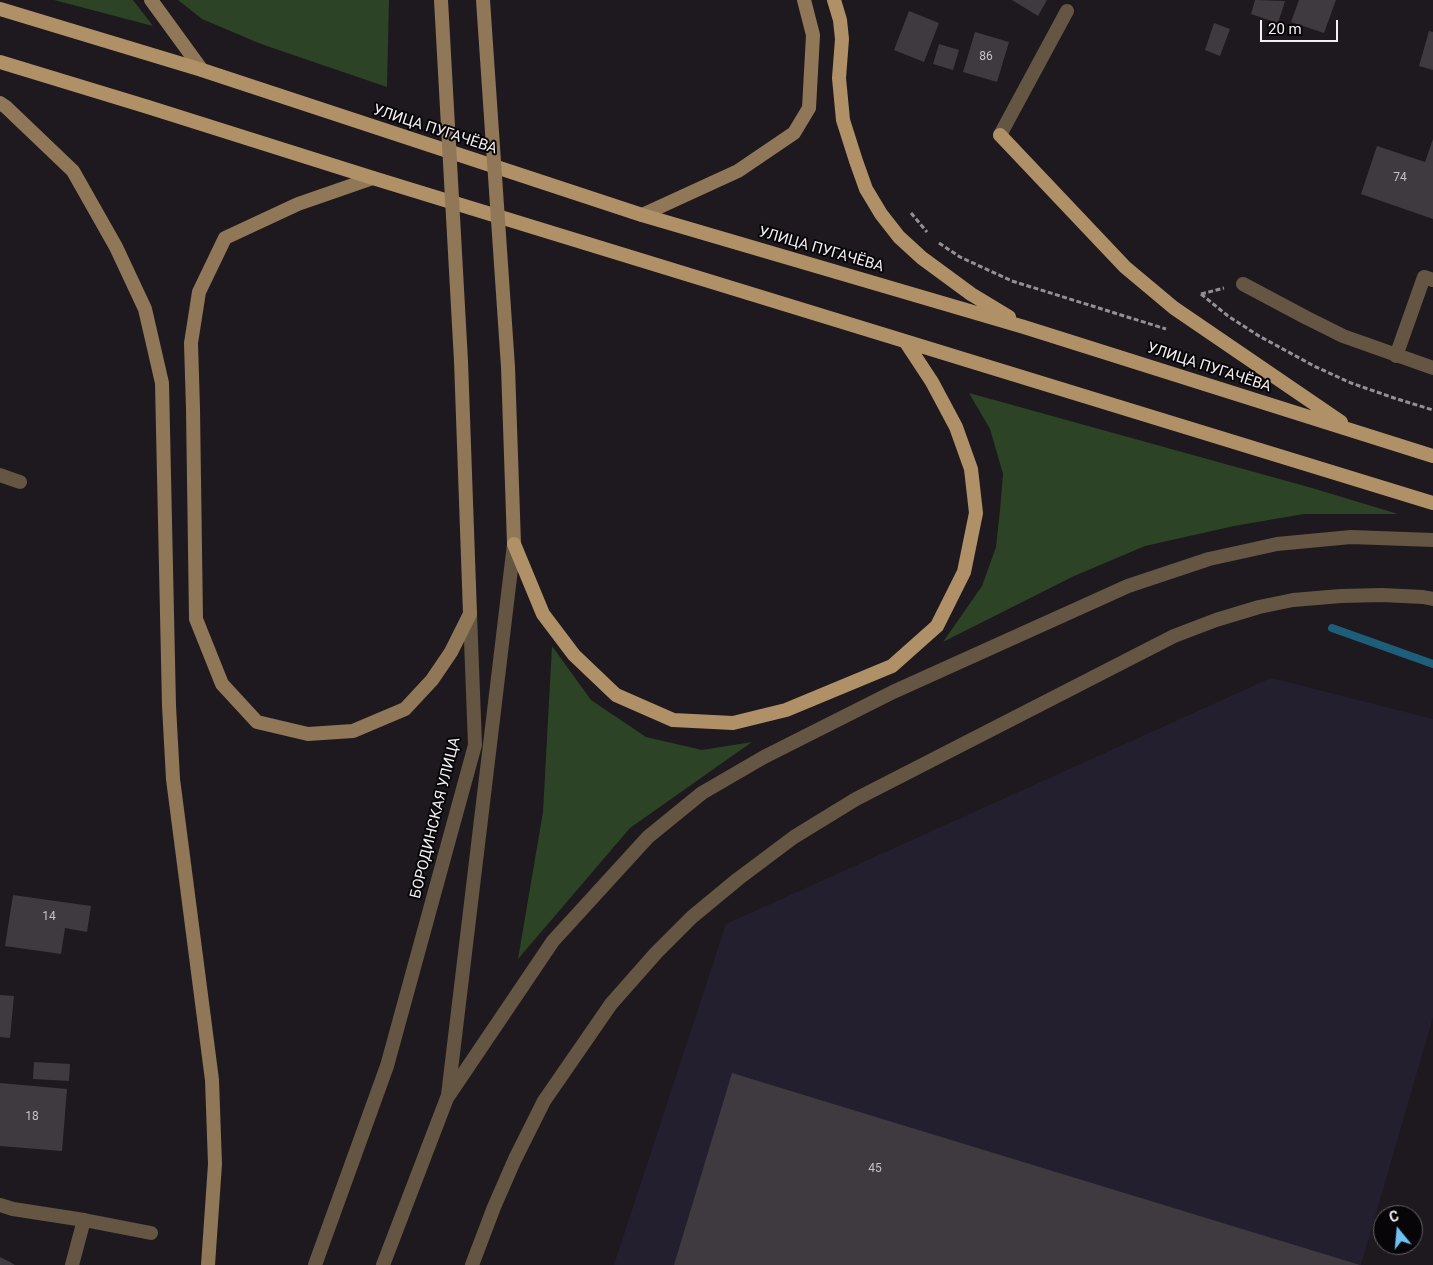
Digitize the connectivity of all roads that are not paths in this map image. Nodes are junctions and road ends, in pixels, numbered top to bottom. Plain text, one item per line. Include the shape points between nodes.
1 (151, 0) edge
2 (441, 0) edge
3 (483, 0) edge
4 (804, 0) edge
5 (834, 0) edge
6 (0, 9) edge
7 (1067, 11) dead end
8 (0, 62) edge
9 (202, 70) junction
10 (0, 103) edge
11 (1000, 135) joint
12 (373, 178) junction
13 (642, 215) junction
14 (1433, 280) edge
15 (1243, 284) dead end
16 (1024, 327) junction
17 (905, 341) junction
18 (1396, 356) junction
19 (1433, 368) edge
20 (1354, 431) junction
21 (1433, 456) edge
22 (0, 476) edge
23 (20, 482) dead end
24 (1433, 503) edge
25 (1433, 540) edge
26 (514, 544) junction
27 (1433, 600) edge
28 (470, 614) junction
29 (447, 1098) junction
30 (0, 1205) edge
31 (84, 1220) junction
32 (151, 1233) dead end
33 (72, 1265) edge
34 (208, 1265) edge
35 (314, 1265) edge
36 (383, 1265) edge
37 (472, 1265) edge

1 - 9 main road
2 - 28 main road, БОРОДИНСКАЯ УЛИЦА, bridge via 461,361
3 - 26 main road, bridge via 508,367
4 - 13 main road via 813,35 809,108 794,133 738,171
5 - 16 main road via 842,39 840,78 844,120 866,189 899,237 922,258
6 - 9 main road, УЛИЦА ПУГАЧЁВА
7 - 11 street
8 - 12 main road
9 - 13 main road, УЛИЦА ПУГАЧЁВА
10 - 34 main road via 73,171 116,247 145,309 162,383 173,778 212,1080 215,1164
11 - 20 main road via 1126,267 1174,308
12 - 17 main road
12 - 28 main road via 298,204 225,238 199,292 191,343 196,619 222,684 257,722 308,734 353,731 405,709 452,652
13 - 16 main road, УЛИЦА ПУГАЧЁВА
14 - 18 street via 1424,277
15 - 18 street via 1343,336
16 - 20 main road, УЛИЦА ПУГАЧЁВА
17 - 24 main road
17 - 26 main road via 932,382 956,428 971,469 976,513 964,572 937,626 892,666 786,710 733,723 673,720 616,695 574,655 543,614
18 - 19 street
20 - 21 main road, УЛИЦА ПУГАЧЁВА
22 - 23 street
25 - 29 street via 1351,536 1277,544 1209,559 1128,586 893,692 764,757 702,793 648,837 553,941
26 - 29 street
27 - 37 street via 1423,597 1341,596 1293,600 1216,620 1174,636 856,799 794,837 692,917 611,1004 544,1101 494,1207
28 - 35 street, БОРОДИНСКАЯ УЛИЦА via 475,745 387,1066
29 - 36 street
30 - 31 street
31 - 32 street
31 - 33 street

